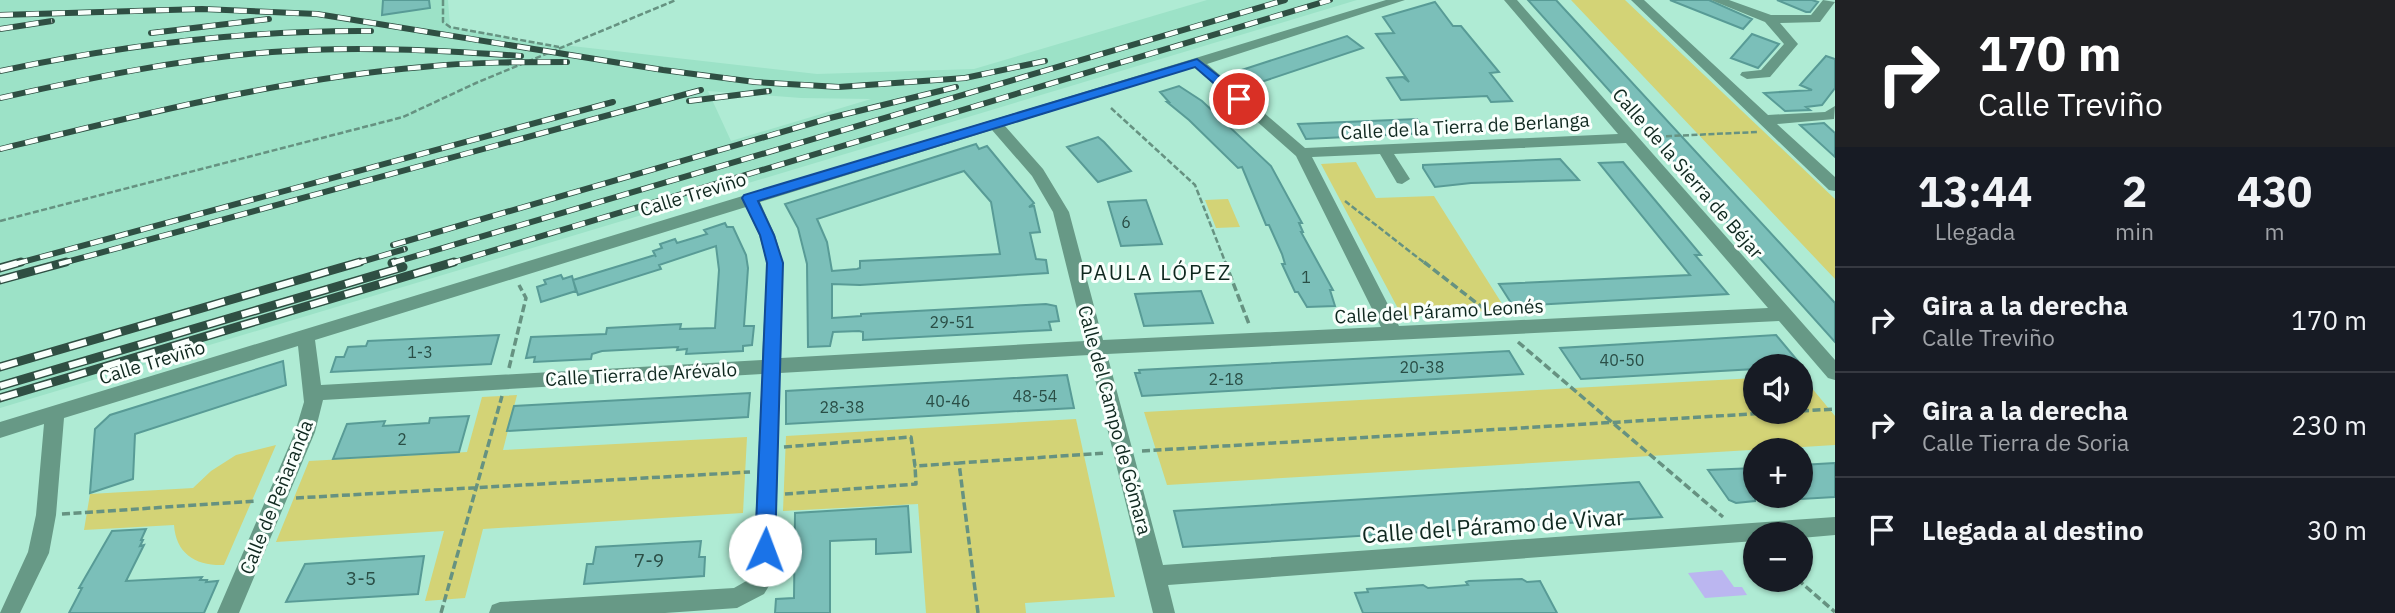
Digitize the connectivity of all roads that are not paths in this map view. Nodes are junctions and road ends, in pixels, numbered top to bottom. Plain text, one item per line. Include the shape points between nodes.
1 (1399, 0) edge
2 (1510, 0) edge
3 (1637, 0) edge
4 (1717, 0) edge
5 (1830, 0) edge
6 (1770, 19) junction
7 (1197, 62) junction
8 (1746, 75) dead end
9 (1835, 110) edge
10 (1765, 120) junction
11 (995, 124) junction
12 (1629, 138) junction
13 (1384, 149) junction
14 (1302, 153) junction
15 (1402, 179) dead end
16 (1835, 186) edge
17 (750, 198) junction
18 (1785, 314) junction
19 (1394, 334) junction
20 (306, 337) junction
21 (1095, 348) junction
22 (771, 368) junction
23 (1835, 373) edge
24 (313, 393) junction
25 (55, 414) junction
26 (0, 430) edge
27 (1835, 526) edge
28 (1156, 576) junction
29 (9, 613) edge
30 (228, 613) edge
31 (500, 613) edge
32 (1164, 613) edge

1 - 7 street, Calle Treviño
2 - 12 street, Calle de la Sierra de Béjar
3 - 10 street
4 - 6 street
5 - 6 street via 1815,19
6 - 8 street via 1791,44 1765,74
7 - 11 street, Calle Treviño
7 - 14 street
9 - 10 street via 1829,116
10 - 16 street
11 - 17 street, Calle Treviño
11 - 21 street, Calle del Campo de Gómara via 1038,173 1061,212
12 - 13 street, Calle de la Tierra de Berlanga
12 - 18 street, Calle de la Sierra de Béjar
13 - 14 street, Calle de la Tierra de Berlanga
13 - 15 street
14 - 19 street
17 - 20 street, Calle Treviño
17 - 22 street via 775,263
18 - 19 street, Calle del Páramo Leonés
18 - 23 street, Calle de la Sierra de Béjar
19 - 21 street, Calle del Páramo Leonés
20 - 24 street, Calle de Peñaranda
20 - 25 street, Calle Treviño
21 - 22 street, Calle Tierra de Arévalo
21 - 28 street, Calle del Campo de Gómara
22 - 24 street, Calle Tierra de Arévalo
22 - 31 street via 764,576 756,587 737,598
24 - 30 street, Calle de Peñaranda via 305,432
25 - 26 street, Calle Treviño
25 - 29 street via 46,515 37,553
27 - 28 street, Calle del Páramo de Vivar
28 - 32 street, Calle del Campo de Gómara

